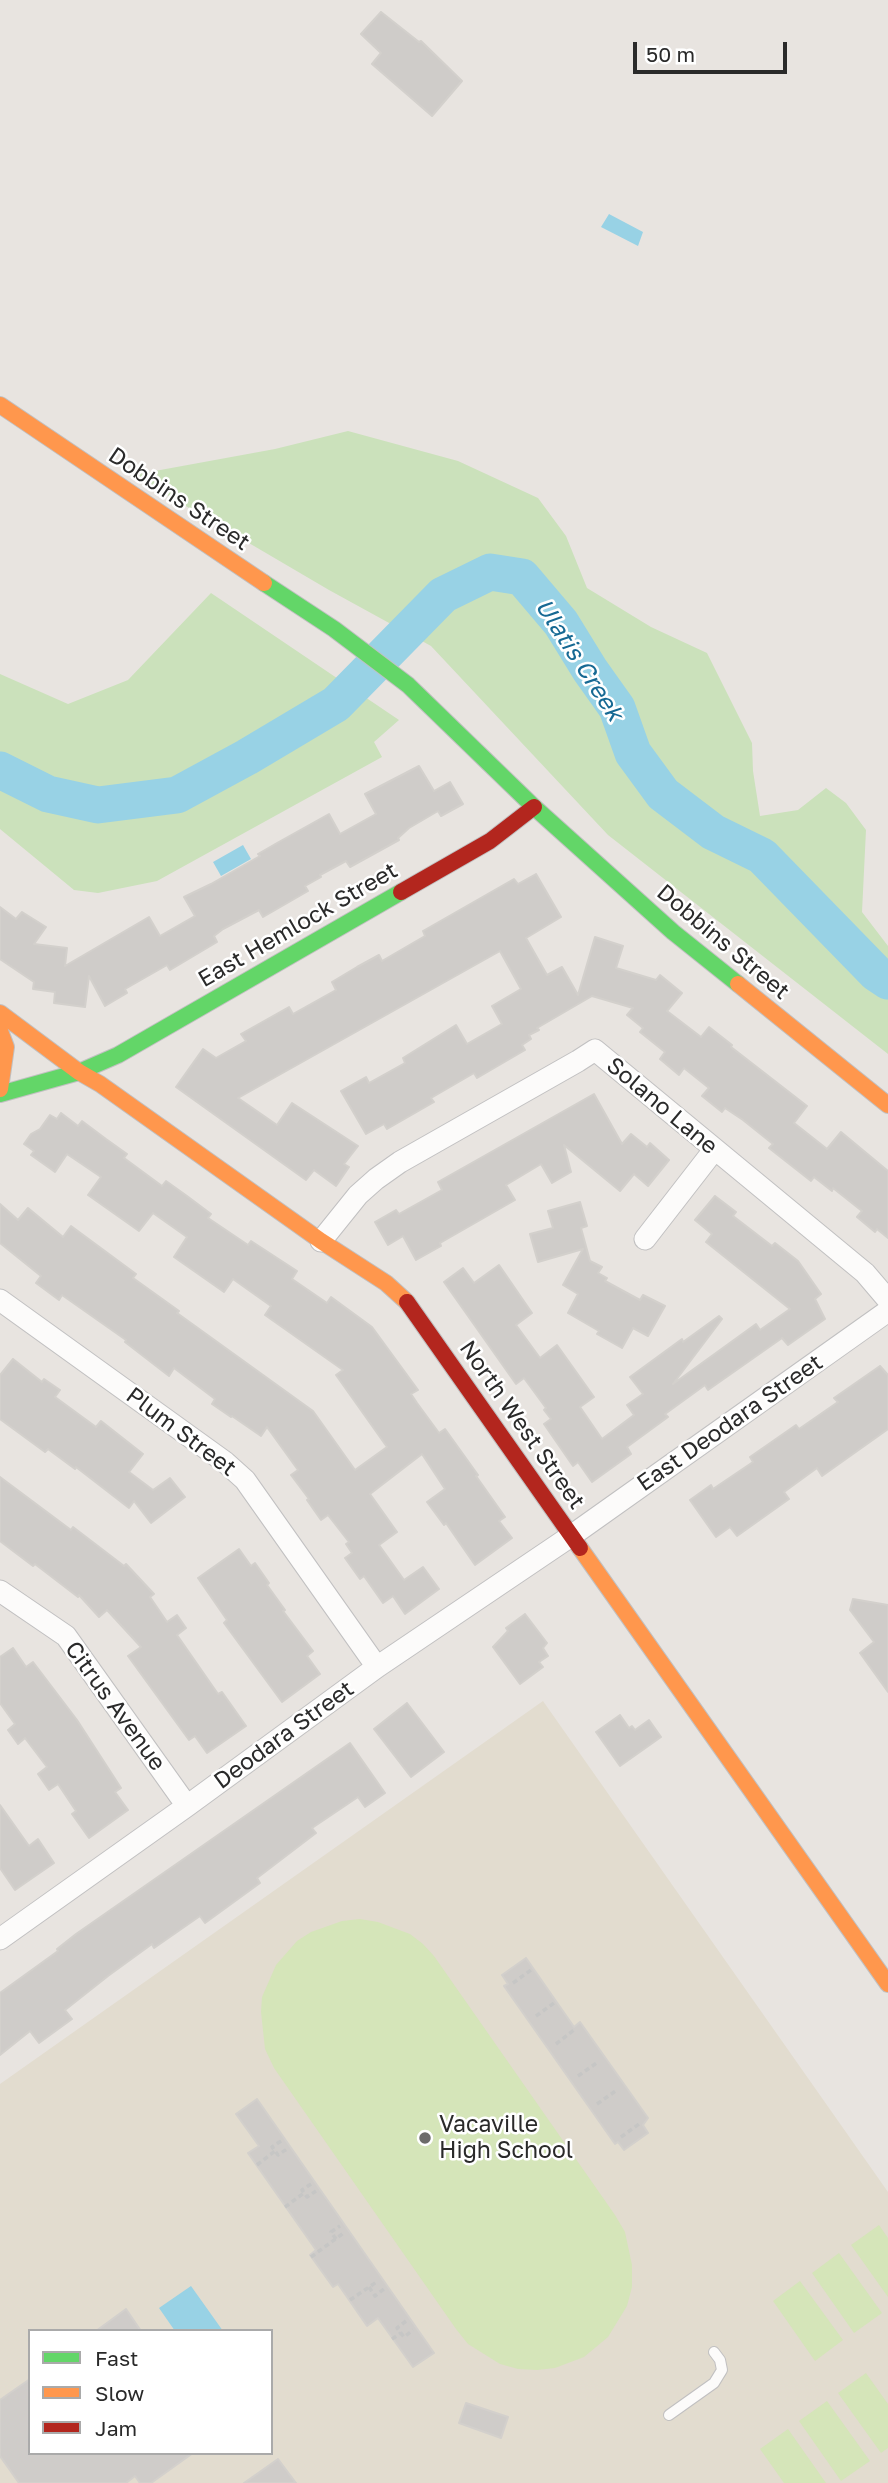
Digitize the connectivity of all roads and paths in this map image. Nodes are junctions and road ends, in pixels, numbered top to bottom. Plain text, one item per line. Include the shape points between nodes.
1 (0, 405) edge
2 (534, 807) junction
3 (0, 1013) edge
4 (0, 1031) edge
5 (79, 1072) junction
6 (0, 1092) edge
7 (888, 1105) edge
8 (714, 1150) junction
9 (645, 1240) dead end
10 (321, 1241) junction
11 (0, 1300) edge
12 (888, 1300) edge
13 (888, 1311) edge
14 (571, 1536) junction
15 (0, 1591) edge
16 (377, 1667) junction
17 (187, 1806) junction
18 (0, 1938) edge
19 (531, 1970) dead end
20 (513, 1983) dead end
21 (888, 1983) edge
22 (554, 2003) dead end
23 (536, 2016) dead end
24 (575, 2030) dead end
25 (556, 2044) dead end
26 (598, 2062) dead end
27 (578, 2076) dead end
28 (617, 2090) dead end
29 (597, 2104) dead end
30 (639, 2124) dead end
31 (621, 2137) dead end
32 (281, 2141) dead end
33 (287, 2149) dead end
34 (275, 2151) junction
35 (257, 2165) dead end
36 (311, 2184) dead end
37 (316, 2190) dead end
38 (304, 2193) junction
39 (285, 2207) dead end
40 (340, 2225) dead end
41 (345, 2232) dead end
42 (336, 2239) junction
43 (311, 2257) dead end
44 (378, 2281) dead end
45 (369, 2287) junction
46 (384, 2289) dead end
47 (350, 2301) dead end
48 (406, 2321) dead end
49 (412, 2330) dead end
50 (401, 2333) junction
51 (392, 2339) dead end
52 (714, 2352) dead end
53 (669, 2415) dead end

1 - 2 street, Dobbins Street via 334,629 408,685
2 - 5 street, East Hemlock Street via 490,841 118,1055
2 - 7 street, Dobbins Street via 673,932
3 - 5 street, North West Street
4 - 6 street via 6,1046
5 - 6 street, East Hemlock Street
5 - 10 street, North West Street
8 - 9 street
8 - 10 street, Solano Lane via 595,1049 376,1178
8 - 12 street, Solano Lane via 865,1273
10 - 14 street, North West Street via 404,1298
11 - 16 street, Plum Street via 245,1480
13 - 14 street, East Deodara Street
14 - 16 street, Deodara Street
14 - 21 street, North West Street
15 - 17 street, Citrus Avenue via 66,1636
16 - 17 street, Deodara Street
17 - 18 street, Deodara Street
19 - 20 path
22 - 23 path
24 - 25 path
26 - 27 path
28 - 29 path
30 - 31 path
32 - 34 path via 272,2147
33 - 34 path via 278,2155
34 - 35 path
36 - 38 path
37 - 38 path via 307,2197
38 - 39 path
40 - 42 path via 331,2232
41 - 42 path
42 - 43 path
44 - 45 path
45 - 46 path via 375,2296
45 - 47 path
48 - 50 path via 397,2328
49 - 50 path via 404,2337
50 - 51 path
52 - 53 lane via 722,2370 714,2383

